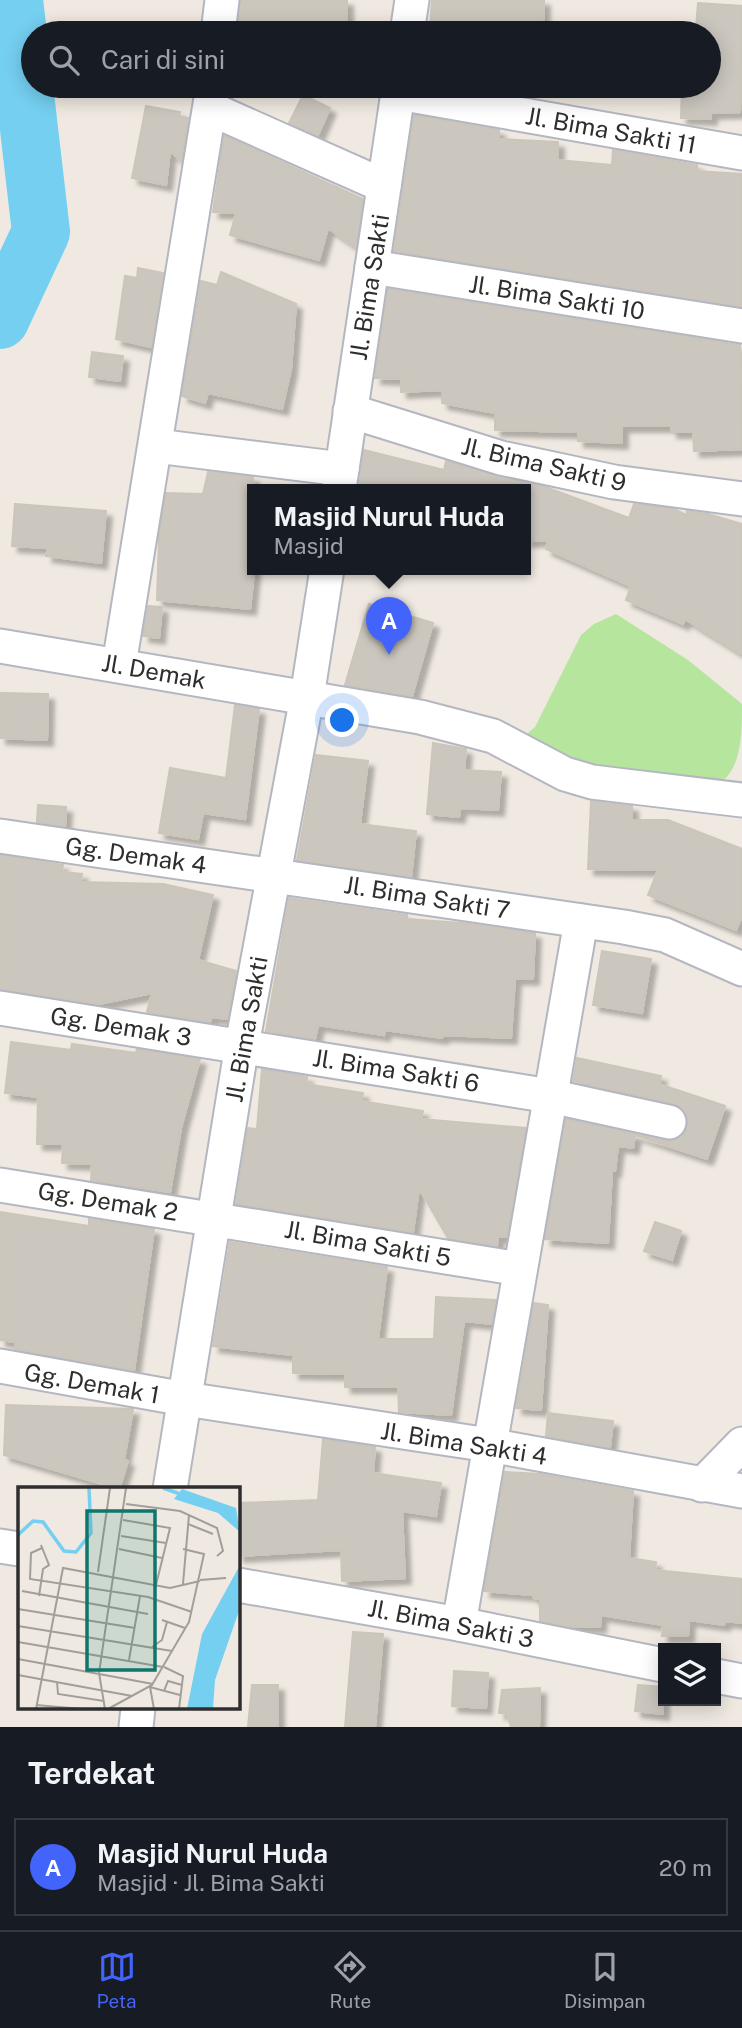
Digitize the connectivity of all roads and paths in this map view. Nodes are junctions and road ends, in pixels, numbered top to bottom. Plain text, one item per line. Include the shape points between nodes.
1 (222, 0) edge
2 (412, 0) edge
3 (219, 21) edge
4 (409, 21) edge
5 (212, 98) edge
6 (214, 98) edge
7 (397, 98) edge
8 (446, 98) edge
9 (742, 153) edge
10 (384, 186) junction
11 (372, 267) junction
12 (742, 327) edge
13 (350, 411) junction
14 (156, 446) junction
15 (340, 479) edge
16 (742, 499) edge
17 (326, 575) edge
18 (0, 646) edge
19 (119, 665) junction
20 (307, 697) junction
21 (742, 800) edge
22 (0, 836) edge
23 (273, 874) junction
24 (581, 920) junction
25 (742, 969) edge
26 (0, 1008) edge
27 (242, 1045) junction
28 (550, 1096) junction
29 (669, 1122) dead end
30 (0, 1185) edge
31 (215, 1217) junction
32 (520, 1269) junction
33 (0, 1366) edge
34 (185, 1399) junction
35 (742, 1444) edge
36 (489, 1445) junction
37 (702, 1485) junction
38 (170, 1487) edge
39 (742, 1491) edge
40 (0, 1546) edge
41 (18, 1549) edge
42 (240, 1585) edge
43 (459, 1624) junction
44 (658, 1664) edge
45 (721, 1676) edge
46 (742, 1681) edge

1 - 3 street
2 - 4 street
5 - 14 street
6 - 10 street
7 - 10 street, Jl. Bima Sakti
8 - 9 street, Jl. Bima Sakti 11
10 - 11 street, Jl. Bima Sakti
11 - 12 street, Jl. Bima Sakti 10
11 - 13 street, Jl. Bima Sakti
13 - 15 street, Jl. Bima Sakti
13 - 16 street, Jl. Bima Sakti 9 via 501,458 614,482
14 - 15 street
14 - 19 street
17 - 20 street, Jl. Bima Sakti
18 - 19 street, Jl. Demak
19 - 20 street, Jl. Demak
20 - 21 street, Jl. Demak via 493,736 565,774 592,782
20 - 23 street, Jl. Bima Sakti
22 - 23 street, Gg. Demak 4
23 - 24 street, Jl. Bima Sakti 7
23 - 27 street, Jl. Bima Sakti
24 - 25 street, Jl. Bima Sakti 7 via 665,935
24 - 28 street
26 - 27 street, Gg. Demak 3
27 - 28 street, Jl. Bima Sakti 6
27 - 31 street, Jl. Bima Sakti
28 - 29 street, Jl. Bima Sakti 6
28 - 32 street
30 - 31 street, Gg. Demak 2
31 - 32 street, Jl. Bima Sakti 5
31 - 34 street, Jl. Bima Sakti
32 - 36 street
33 - 34 street, Gg. Demak 1
34 - 36 street, Jl. Bima Sakti 4
34 - 38 street, Jl. Bima Sakti
35 - 37 street
36 - 37 street, Jl. Bima Sakti 4
36 - 43 street
37 - 39 street, Jl. Bima Sakti 4
40 - 41 street
42 - 43 street, Jl. Bima Sakti 3
43 - 44 street, Jl. Bima Sakti 3
45 - 46 street

